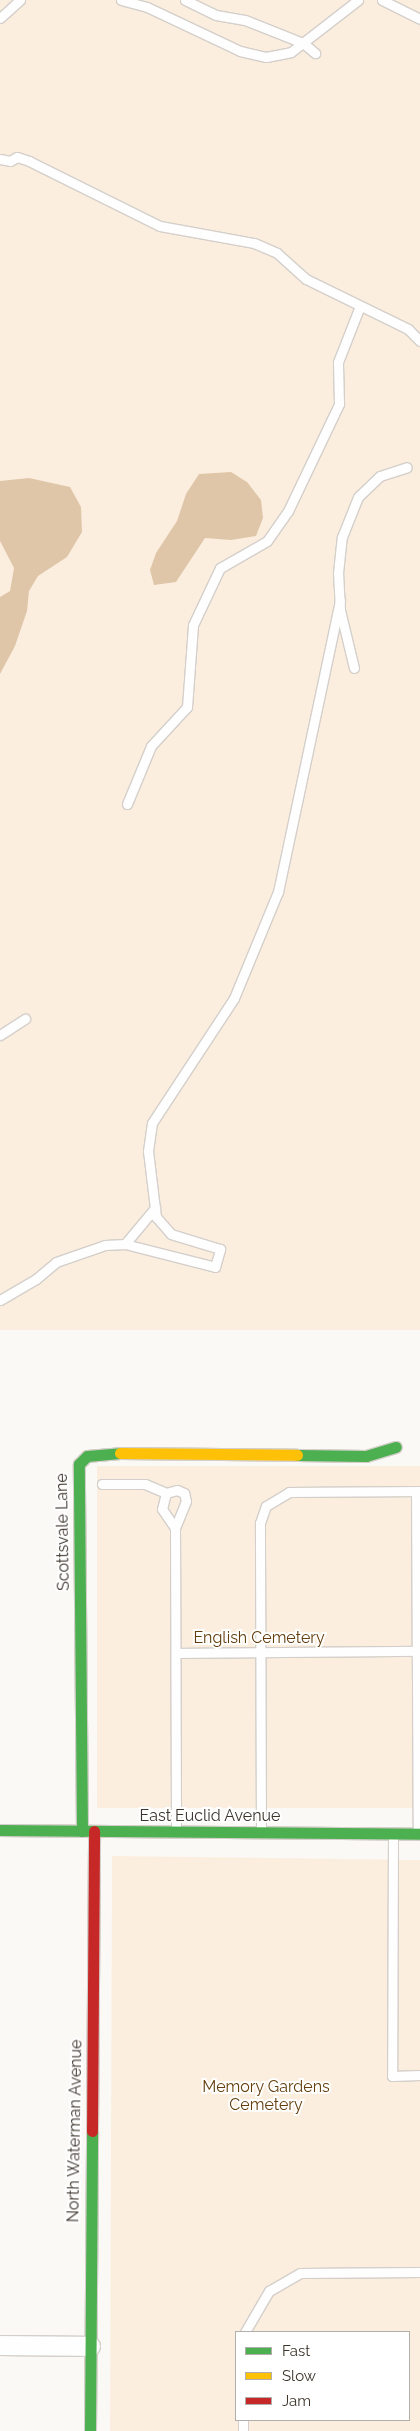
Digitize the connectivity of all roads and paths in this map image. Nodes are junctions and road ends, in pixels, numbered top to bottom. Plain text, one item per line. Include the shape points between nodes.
1 (20, 0) edge
2 (121, 0) edge
3 (185, 0) edge
4 (358, 0) edge
5 (382, 0) edge
6 (0, 18) edge
7 (420, 19) edge
8 (303, 43) junction
9 (315, 53) dead end
10 (0, 159) edge
11 (360, 306) junction
12 (420, 341) edge
13 (407, 467) dead end
14 (340, 601) junction
15 (354, 668) dead end
16 (127, 804) dead end
17 (25, 1019) dead end
18 (0, 1035) edge
19 (155, 1208) junction
20 (125, 1244) junction
21 (0, 1300) edge
22 (396, 1447) dead end
23 (102, 1484) dead end
24 (418, 1491) edge
25 (166, 1494) junction
26 (175, 1528) junction
27 (419, 1651) edge
28 (176, 1653) junction
29 (260, 1653) junction
30 (0, 1830) edge
31 (88, 1831) junction
32 (176, 1832) junction
33 (262, 1832) junction
34 (393, 1834) junction
35 (419, 1834) edge
36 (420, 2075) edge
37 (420, 2272) edge
38 (246, 2331) edge
39 (0, 2344) edge
40 (90, 2346) junction
41 (90, 2431) edge

1 - 6 lane
2 - 8 lane via 147,7 252,55 277,56
3 - 8 lane via 216,15 244,20
4 - 8 lane
5 - 7 lane
8 - 9 lane
10 - 11 lane via 10,161 17,157 29,161 160,226 254,243 277,253 306,279
11 - 12 lane via 408,329
11 - 16 lane via 338,362 339,404 288,511 267,541 220,568 216,575 193,625 187,707 151,746
13 - 14 lane via 380,476 358,497 342,537
14 - 15 lane via 343,630
14 - 19 lane via 278,892 234,998 152,1123 148,1151
17 - 18 lane
19 - 20 lane
19 - 20 lane via 156,1217 171,1234 220,1249 214,1267
20 - 21 lane via 82,1251 56,1262 36,1279
22 - 31 street, Scottsvale Lane via 366,1456 100,1454 87,1456 79,1464
23 - 25 lane via 145,1484
24 - 27 lane
24 - 29 lane via 288,1492 266,1506 260,1523
25 - 26 lane via 162,1509
25 - 26 lane via 177,1490 184,1493 186,1501
26 - 28 lane
27 - 29 lane
27 - 35 lane
28 - 29 lane
28 - 32 lane
29 - 33 lane
30 - 31 street, East Euclid Avenue
31 - 32 street, East Euclid Avenue
31 - 40 street, North Waterman Avenue
32 - 33 street, East Euclid Avenue
33 - 34 street, East Euclid Avenue
34 - 35 street, East Euclid Avenue
34 - 36 lane via 392,2076
37 - 38 lane via 300,2273 269,2291
39 - 40 street
40 - 41 street, North Waterman Avenue

